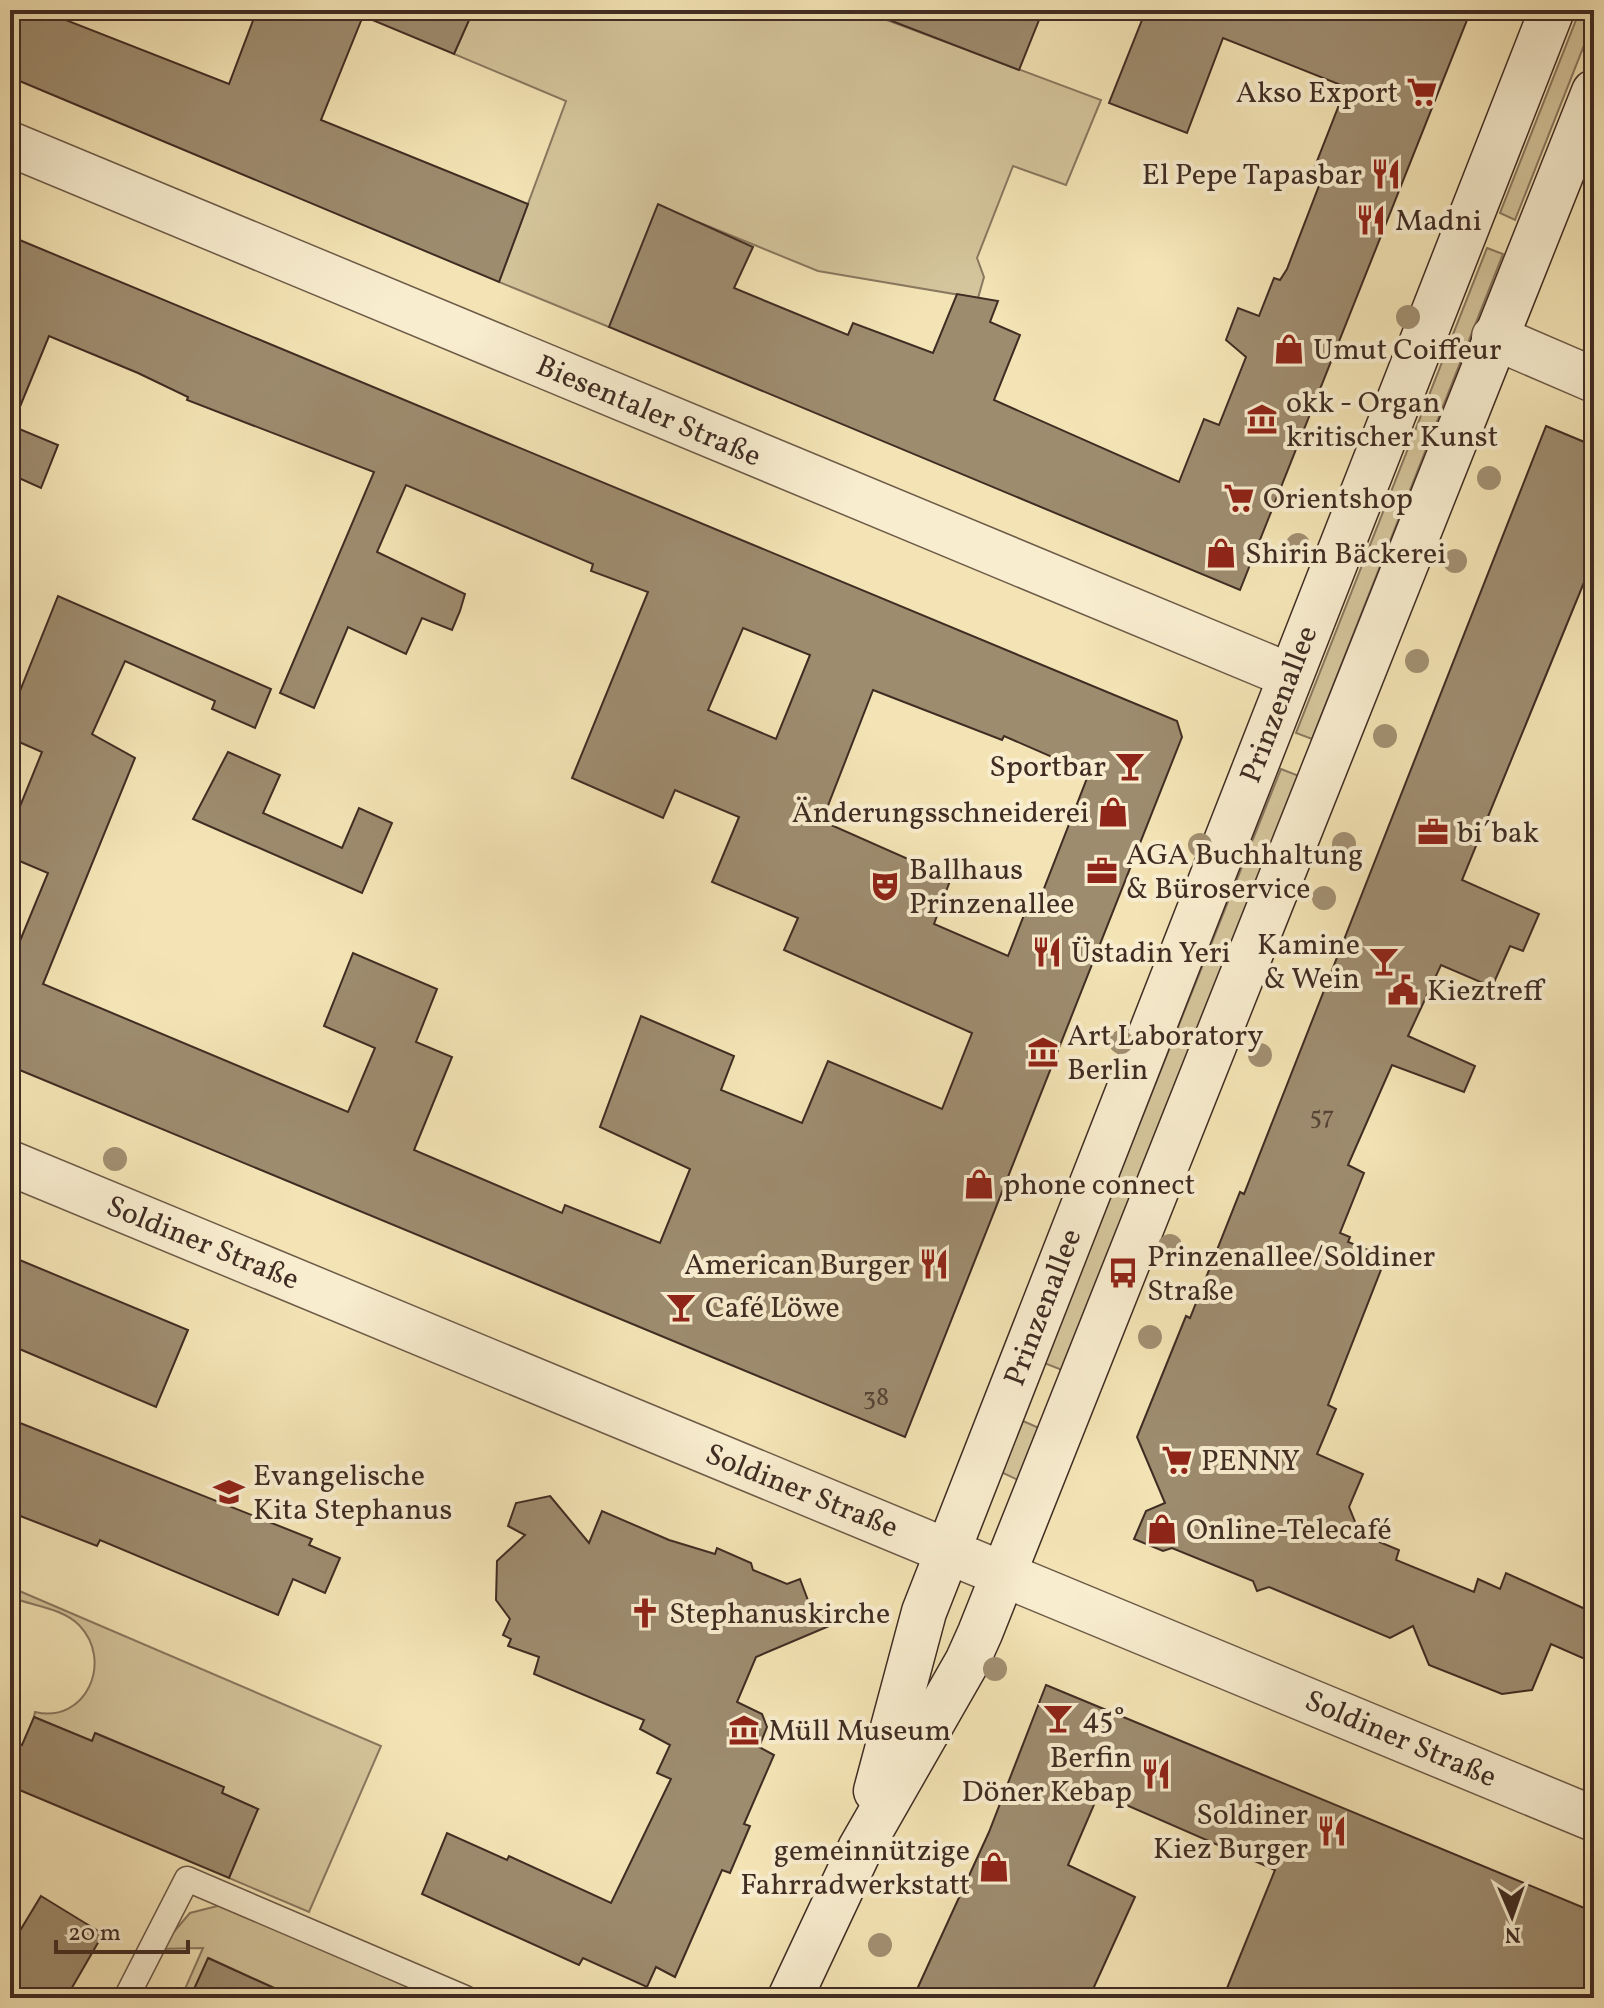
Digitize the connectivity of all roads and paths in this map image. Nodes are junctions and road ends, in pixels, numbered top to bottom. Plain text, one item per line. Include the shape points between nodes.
1 (1552, 10) edge
2 (1594, 92) edge
3 (10, 144) edge
4 (1494, 337) junction
5 (1594, 380) edge
6 (1288, 675) junction
7 (10, 1163) edge
8 (1007, 1399) junction
9 (1064, 1422) junction
10 (949, 1550) junction
11 (1004, 1573) junction
12 (1594, 1819) edge
13 (860, 1849) junction
14 (126, 1998) edge
15 (465, 1998) edge
16 (790, 1998) edge

1 - 6 main road, Prinzenallee
2 - 4 main road, Prinzenallee
3 - 6 main road, Biesentaler Straße
4 - 5 main road
4 - 9 main road, Prinzenallee
6 - 8 main road, Prinzenallee
7 - 10 main road, Soldiner Straße
8 - 9 main road, Prinzenallee
8 - 10 main road, Prinzenallee
9 - 11 main road, Prinzenallee
10 - 11 main road, Soldiner Straße
10 - 13 main road, Prinzenallee via 924,1612
11 - 12 main road, Soldiner Straße
11 - 13 main road, Prinzenallee via 967,1662
13 - 16 main road, Prinzenallee
14 - 15 lane via 187,1879

